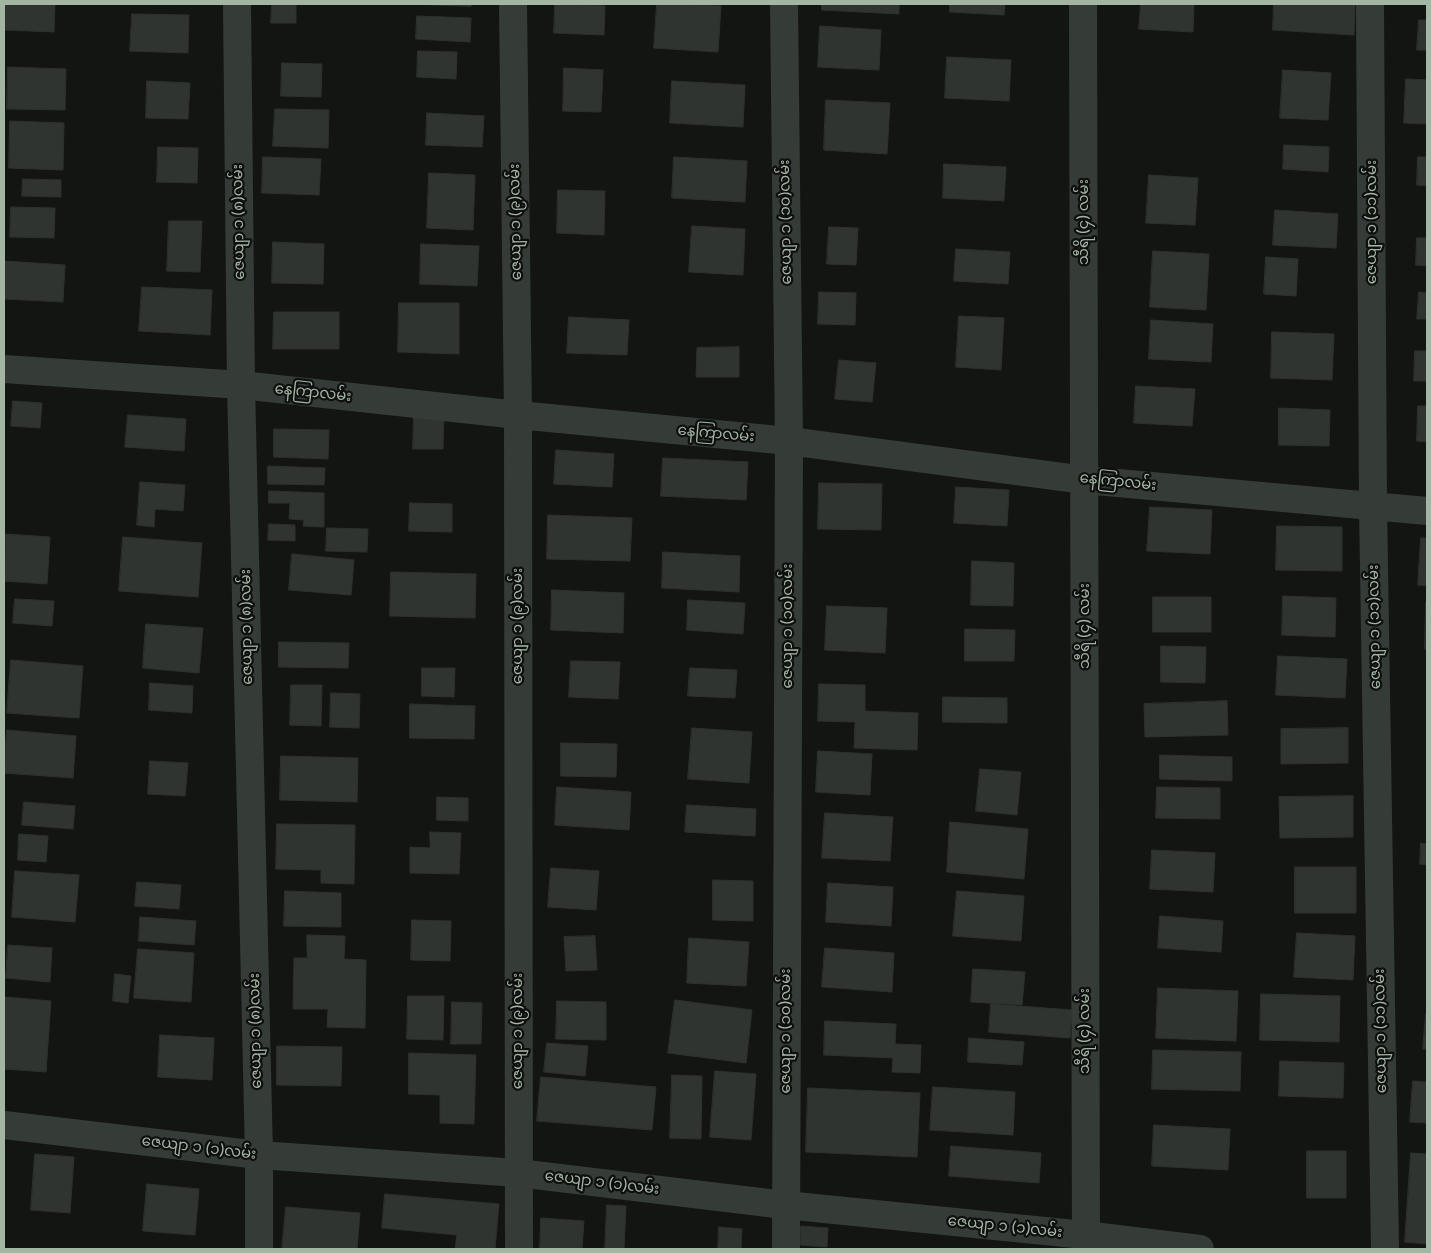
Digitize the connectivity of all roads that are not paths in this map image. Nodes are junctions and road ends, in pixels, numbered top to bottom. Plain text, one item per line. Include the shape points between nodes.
1 (237, 4) edge
2 (513, 4) edge
3 (784, 4) edge
4 (1083, 4) edge
5 (1370, 4) edge
6 (4, 369) edge
7 (241, 385) junction
8 (518, 415) junction
9 (789, 441) junction
10 (1085, 480) junction
11 (1373, 506) junction
12 (1427, 511) edge
13 (4, 1125) edge
14 (259, 1155) junction
15 (518, 1173) junction
16 (785, 1205) junction
17 (1086, 1242) edge
18 (259, 1249) edge
19 (519, 1249) edge
20 (786, 1249) edge
21 (1200, 1249) edge
22 (1385, 1249) edge

1 - 7 street, ဇေယျာ ၁ (၈)လမ်း
2 - 8 street, ဇေယျာ ၁ (၉)လမ်း
3 - 9 street, ဇေယျာ ၁ (၁၀)လမ်း
4 - 10 street, သီရိ (၄) လမ်း
5 - 11 street, ဇေယျာ ၁ (၁၁)လမ်း
6 - 7 street, နေကြာလမ်း
7 - 8 street, နေကြာလမ်း
7 - 14 street, ဇေယျာ ၁ (၈)လမ်း
8 - 9 street, နေကြာလမ်း
8 - 15 street, ဇေယျာ ၁ (၉)လမ်း
9 - 10 street, နေကြာလမ်း
9 - 16 street, ဇေယျာ ၁ (၁၀)လမ်း
10 - 11 street, နေကြာလမ်း
10 - 17 street, သီရိ (၄) လမ်း
11 - 12 street, နေကြာလမ်း
11 - 22 street, ဇေယျာ ၁ (၁၁)လမ်း
13 - 14 street, ဇေယျာ ၁ (၁)လမ်း
14 - 15 street, ဇေယျာ ၁ (၁)လမ်း
14 - 18 street, ဇေယျာ ၁ (၈)လမ်း
15 - 16 street, ဇေယျာ ၁ (၁)လမ်း
15 - 19 street, ဇေယျာ ၁ (၉)လမ်း
16 - 17 street, ဇေယျာ ၁ (၁)လမ်း
16 - 20 street, ဇေယျာ ၁ (၁၀)လမ်း
17 - 21 street, ဇေယျာ ၁ (၁)လမ်း

